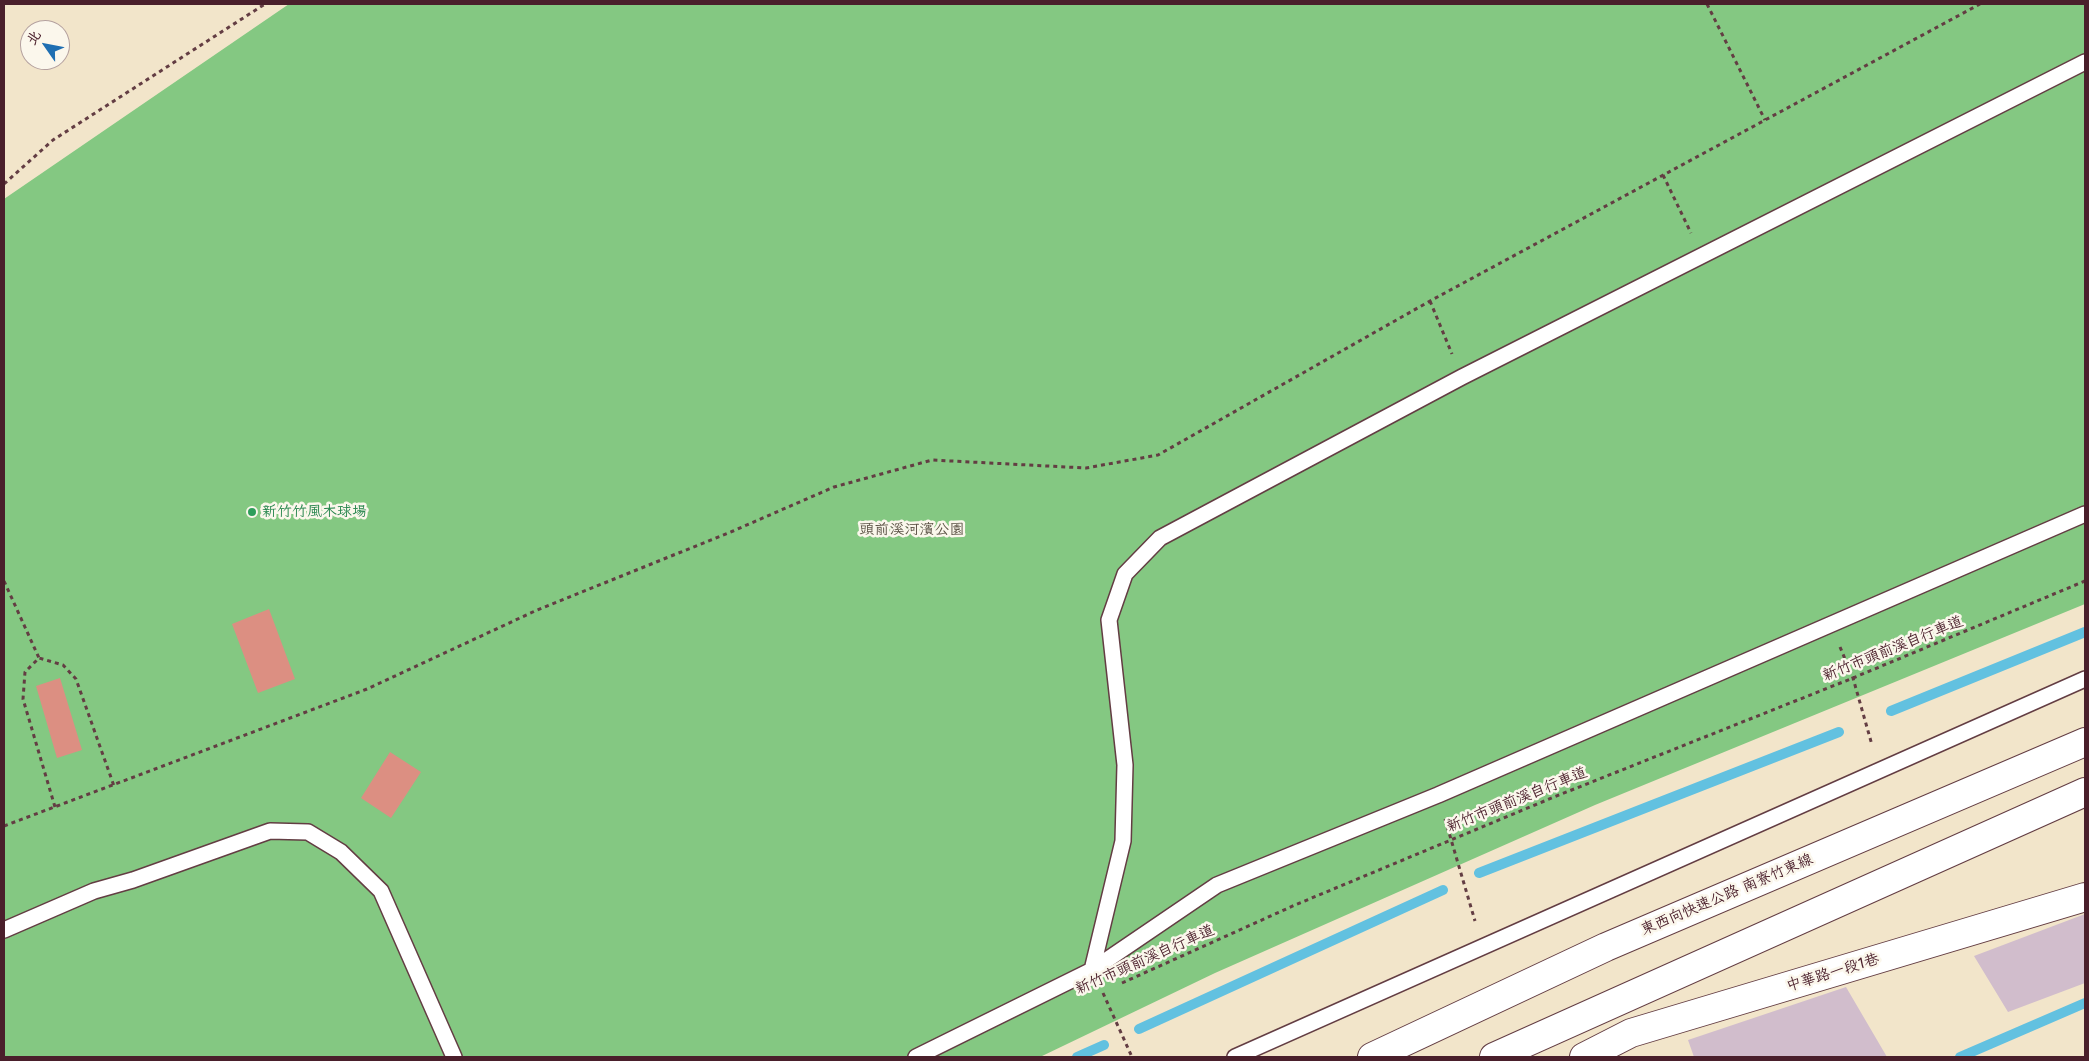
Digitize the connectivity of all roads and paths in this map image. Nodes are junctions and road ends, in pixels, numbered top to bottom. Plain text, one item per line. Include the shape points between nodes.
1 (265, 4) edge
2 (1707, 4) edge
3 (1980, 4) edge
4 (2085, 62) edge
5 (1765, 120) junction
6 (1663, 175) junction
7 (4, 184) edge
8 (1702, 256) junction
9 (1430, 301) junction
10 (1462, 377) junction
11 (2085, 514) edge
12 (4, 581) edge
13 (2085, 581) edge
14 (1831, 624) junction
15 (38, 658) junction
16 (1853, 678) junction
17 (2085, 680) edge
18 (2085, 742) edge
19 (1880, 770) junction
20 (114, 786) junction
21 (2085, 792) edge
22 (55, 807) junction
23 (4, 826) edge
24 (1450, 840) junction
25 (2085, 897) edge
26 (4, 930) edge
27 (1483, 946) junction
28 (1092, 970) junction
29 (1120, 984) dead end
30 (1111, 988) dead end
31 (1102, 992) junction
32 (1095, 995) dead end
33 (454, 1057) edge
34 (916, 1057) edge
35 (1132, 1057) edge
36 (1235, 1057) edge
37 (1372, 1057) edge
38 (1494, 1057) edge
39 (1584, 1057) edge

1 - 7 path via 53,140
2 - 5 path
3 - 5 path
4 - 8 lane
5 - 6 path
6 - 8 path
6 - 9 path
8 - 10 lane
9 - 10 path
9 - 20 path via 1158,455 1086,468 932,460 834,487 535,611 368,689
10 - 28 lane via 1160,538 1125,574 1109,620 1125,765 1123,840
11 - 14 lane
12 - 15 path
13 - 16 path, 新竹市頭前溪自行車道
14 - 16 path
14 - 28 lane via 1447,791 1217,885
15 - 20 path via 63,664 76,679
15 - 22 path via 25,672 24,699
16 - 19 path
16 - 24 path, 新竹市頭前溪自行車道
17 - 19 lane
18 - 37 main road, 東西向快速公路 南寮竹東線 via 1606,947
19 - 27 lane
20 - 22 path
21 - 38 main road
22 - 23 path
24 - 27 path
24 - 29 path, 新竹市頭前溪自行車道 via 1294,905
25 - 39 main road, 中華路一段1巷 via 1631,1033
26 - 33 lane via 94,891 270,832 308,832 341,852 381,891
27 - 36 lane
28 - 34 lane
30 - 31 path, 新竹市頭前溪自行車道
31 - 32 path, 新竹市頭前溪自行車道
31 - 35 path

